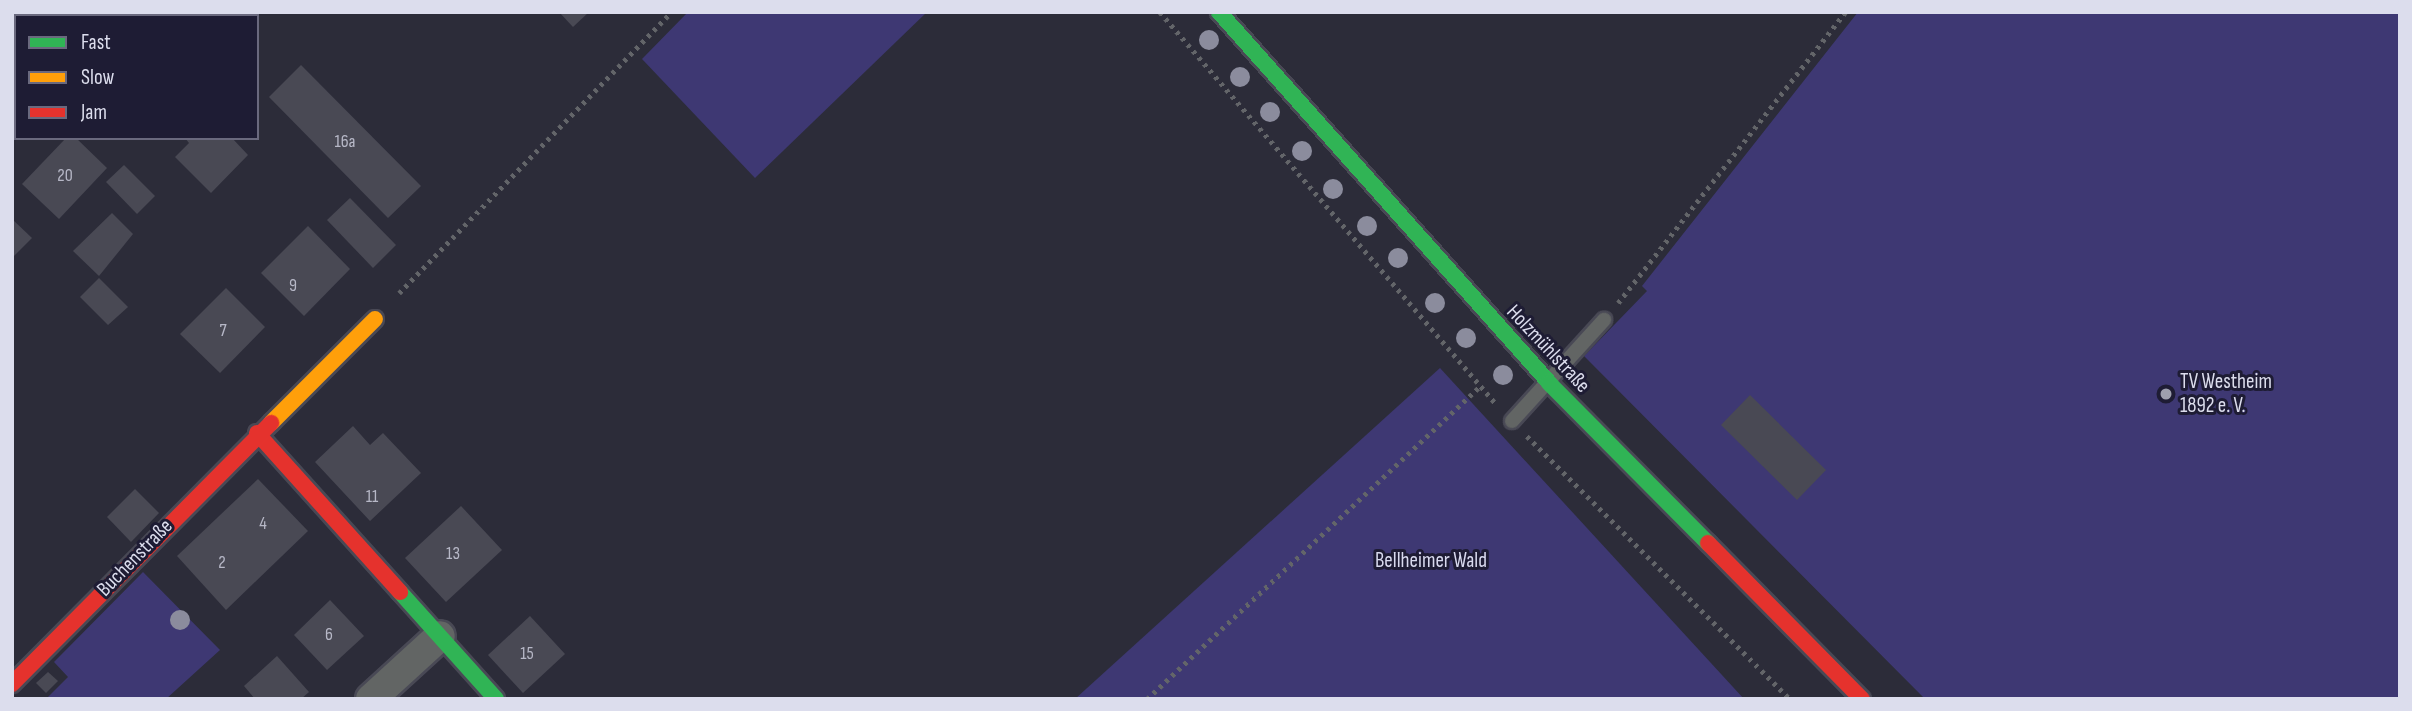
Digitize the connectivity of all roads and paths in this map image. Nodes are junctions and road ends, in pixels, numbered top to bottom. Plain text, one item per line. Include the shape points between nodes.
1 (671, 12) edge
2 (1160, 12) edge
3 (1219, 12) edge
4 (1846, 12) edge
5 (374, 319) joint
6 (1604, 320) joint
7 (1549, 383) junction
8 (1479, 387) junction
9 (1512, 421) junction
10 (257, 433) junction
11 (440, 636) junction
12 (12, 684) edge
13 (371, 699) edge
14 (496, 699) edge
15 (1147, 699) edge
16 (1790, 699) edge
17 (1862, 699) edge

1 - 5 path
2 - 8 path
3 - 7 main road, Holzmühlstraße
4 - 6 path
5 - 10 main road, Buchenstraße
6 - 7 lane
7 - 9 lane
7 - 17 main road, Holzmühlstraße
8 - 9 path
8 - 15 path
9 - 16 path
10 - 11 main road
10 - 12 main road, Buchenstraße
11 - 13 street
11 - 14 main road

